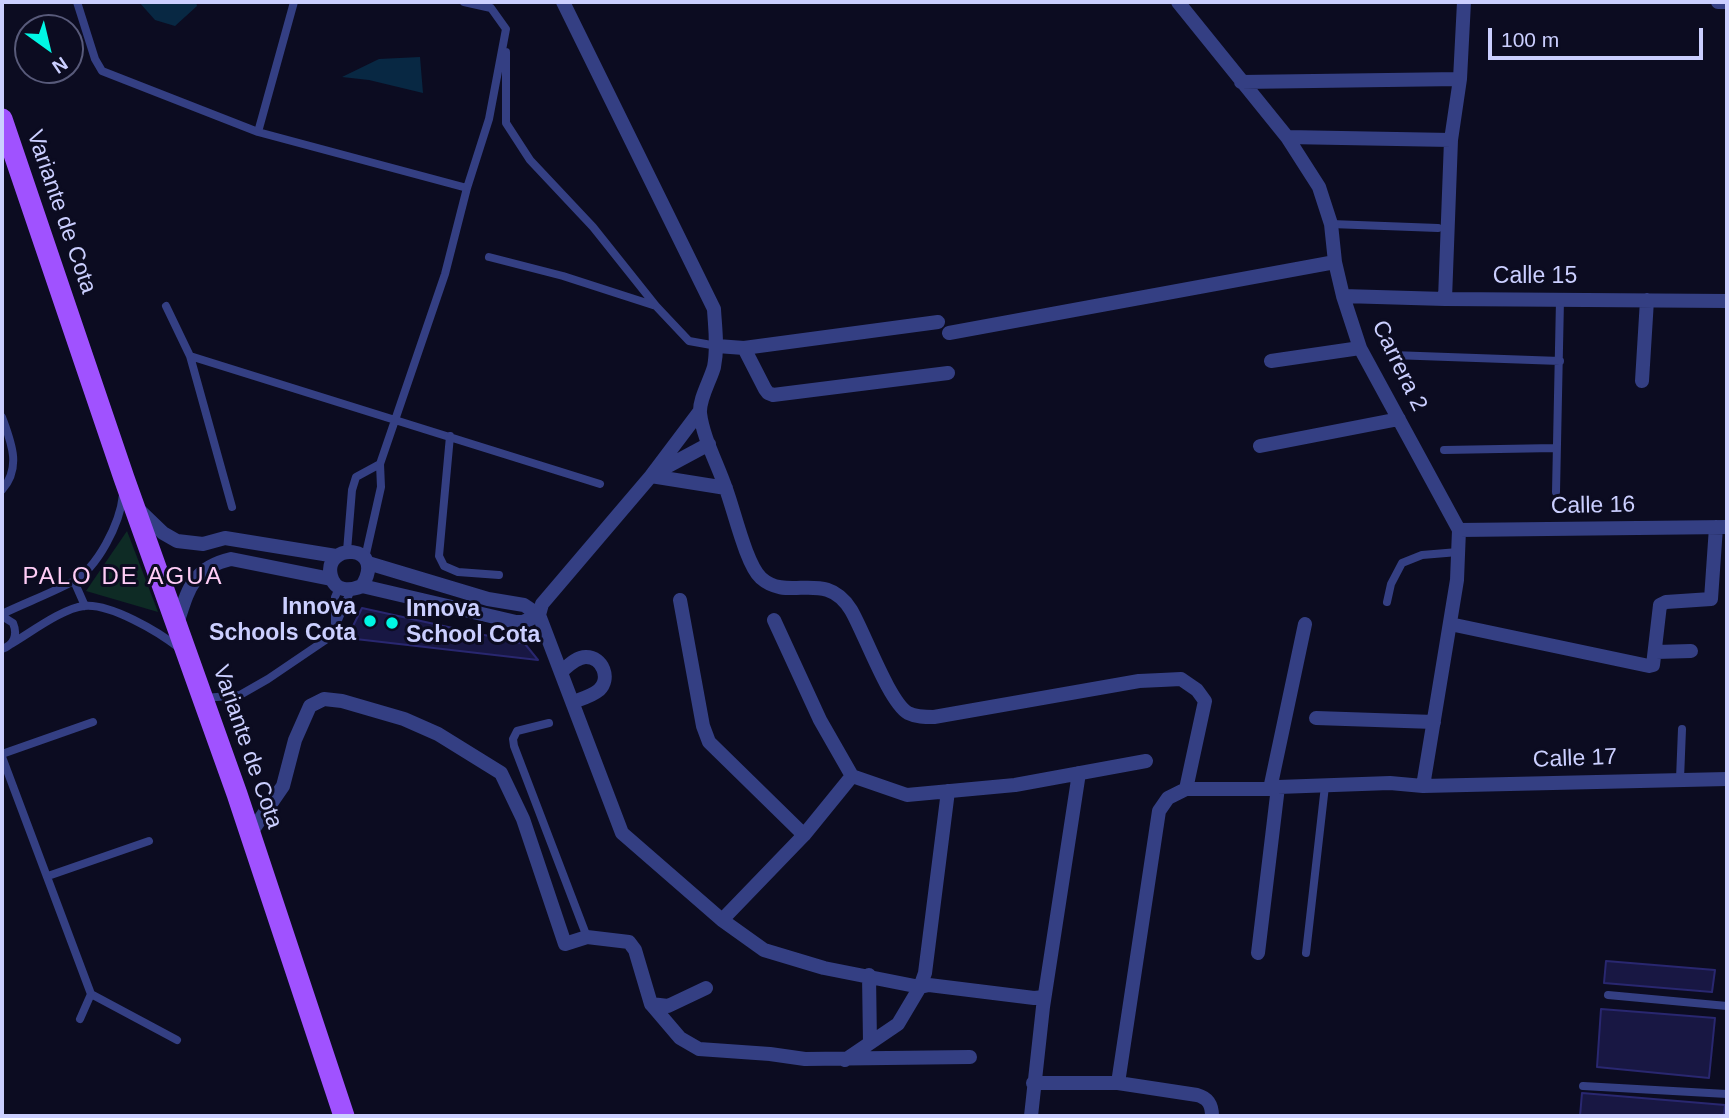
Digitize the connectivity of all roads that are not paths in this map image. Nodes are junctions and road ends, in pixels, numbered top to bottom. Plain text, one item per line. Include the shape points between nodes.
1 (78, 2) edge
2 (294, 2) edge
3 (464, 2) edge
4 (563, 2) edge
5 (1178, 2) edge
6 (1464, 2) edge
7 (1718, 2) edge
8 (1727, 2) edge
9 (506, 29) junction
10 (1460, 79) junction
11 (1241, 82) junction
12 (2, 119) edge
13 (258, 132) junction
14 (1287, 137) junction
15 (1451, 140) junction
16 (467, 188) junction
17 (1331, 224) junction
18 (1438, 228) dead end
19 (489, 257) dead end
20 (1335, 262) junction
21 (1343, 296) junction
22 (1445, 299) junction
23 (1560, 300) junction
24 (1647, 300) junction
25 (1727, 301) edge
26 (166, 306) dead end
27 (656, 306) junction
28 (938, 322) dead end
29 (949, 333) dead end
30 (717, 346) junction
31 (744, 348) junction
32 (1360, 348) junction
33 (1392, 355) dead end
34 (190, 356) junction
35 (1560, 361) junction
36 (1271, 362) dead end
37 (948, 373) dead end
38 (1642, 381) dead end
39 (700, 411) junction
40 (2, 416) edge
41 (393, 418) junction
42 (1399, 419) junction
43 (450, 436) junction
44 (709, 443) junction
45 (1260, 446) dead end
46 (1555, 448) junction
47 (1444, 450) dead end
48 (380, 464) junction
49 (651, 476) junction
50 (124, 478) junction
51 (600, 484) dead end
52 (726, 488) junction
53 (2, 490) edge
54 (1556, 492) dead end
55 (135, 505) junction
56 (232, 507) dead end
57 (1722, 527) edge
58 (1460, 530) junction
59 (1458, 552) junction
60 (342, 554) junction
61 (366, 560) junction
62 (499, 575) dead end
63 (74, 581) junction
64 (346, 586) junction
65 (680, 600) dead end
66 (1387, 602) dead end
67 (85, 606) junction
68 (2, 615) edge
69 (539, 615) junction
70 (774, 620) dead end
71 (177, 624) junction
72 (1305, 624) dead end
73 (1450, 624) junction
74 (5, 648) edge
75 (1691, 651) dead end
76 (1656, 652) junction
77 (187, 654) junction
78 (561, 672) junction
79 (202, 698) junction
80 (572, 702) junction
81 (1316, 718) dead end
82 (93, 722) dead end
83 (1434, 722) junction
84 (549, 723) dead end
85 (1682, 729) dead end
86 (2, 756) edge
87 (1146, 761) dead end
88 (1079, 773) junction
89 (852, 776) junction
90 (1680, 779) junction
91 (1727, 779) edge
92 (1325, 786) junction
93 (1423, 786) junction
94 (1274, 788) junction
95 (1186, 789) junction
96 (948, 791) junction
97 (250, 834) junction
98 (804, 835) junction
99 (149, 841) dead end
100 (48, 877) junction
101 (722, 920) junction
102 (587, 937) junction
103 (1258, 953) dead end
104 (1306, 953) dead end
105 (869, 975) junction
106 (920, 986) junction
107 (706, 988) dead end
108 (91, 994) junction
109 (1608, 995) dead end
110 (1044, 997) junction
111 (651, 1004) junction
112 (1727, 1006) edge
113 (80, 1019) dead end
114 (177, 1040) dead end
115 (870, 1042) junction
116 (970, 1057) dead end
117 (845, 1060) junction
118 (1033, 1083) junction
119 (1118, 1083) junction
120 (1583, 1086) dead end
121 (1727, 1094) edge
122 (344, 1116) edge
123 (1031, 1116) edge
124 (1212, 1116) edge

1 - 13 lane via 102,71
2 - 13 lane
3 - 9 lane via 491,8
4 - 30 street via 714,309
5 - 11 street, Carrera 2
6 - 10 street
7 - 8 street
9 - 16 lane via 489,119
9 - 27 lane via 506,123 530,160 593,227
10 - 11 street
10 - 15 street
11 - 14 street, Carrera 2
12 - 50 main road, Variante de Cota
13 - 16 lane
14 - 15 street
14 - 17 street, Carrera 2 via 1318,187
15 - 22 street
16 - 41 lane via 445,274
17 - 18 lane
17 - 20 street, Carrera 2
19 - 27 lane
20 - 21 street, Carrera 2
20 - 29 street
21 - 22 street, Calle 15
21 - 32 street, Carrera 2
22 - 23 street, Calle 15
23 - 24 street, Calle 15
23 - 35 lane
24 - 25 street, Calle 15
24 - 38 street
26 - 34 lane
27 - 30 lane via 689,341
28 - 31 street
30 - 31 street
30 - 39 street
31 - 37 street via 765,389 774,395
32 - 36 street
32 - 42 street, Carrera 2
33 - 35 lane
34 - 41 lane
34 - 56 lane
35 - 46 lane
39 - 44 street
39 - 49 street
40 - 53 lane via 15,462
41 - 43 lane
41 - 48 lane
42 - 45 street
42 - 58 street, Carrera 2
43 - 51 lane
43 - 62 lane via 439,556 444,566 458,572
44 - 49 street
44 - 52 street
46 - 47 lane
46 - 54 lane
48 - 60 lane via 356,477
48 - 61 lane via 381,486
49 - 52 street
49 - 69 street via 542,604
50 - 55 main road, Variante de Cota
50 - 63 lane via 122,501 110,535 91,565
52 - 95 street via 761,578 776,586 814,586 836,593 850,609 892,692 908,713 934,717 1139,681 1181,679 1205,701
55 - 60 street via 177,541 203,544 225,538
55 - 71 main road, Variante de Cota
57 - 58 street, Calle 16
57 - 76 street via 1710,599 1660,605
58 - 59 street
59 - 66 lane via 1423,555 1402,563
59 - 73 street
60 - 61 street via 357,552
60 - 64 street via 330,567
61 - 64 street via 369,575
61 - 69 street via 488,599 524,605
63 - 67 lane
63 - 68 lane
64 - 69 street via 516,622
64 - 71 street via 231,559 215,562 189,587
64 - 79 lane via 335,597 335,626 327,639 240,695
65 - 98 street via 709,742
67 - 74 lane via 62,614
67 - 77 lane via 139,622
68 - 74 lane via 16,634
69 - 78 street
70 - 89 street via 820,720
71 - 77 main road, Variante de Cota
72 - 94 street
73 - 76 street via 1649,666 1655,662
73 - 83 street
75 - 76 street
77 - 79 main road, Variante de Cota
78 - 80 street
78 - 80 street via 585,657 596,659 603,667 601,688
79 - 97 main road, Variante de Cota
80 - 101 street via 622,833
81 - 83 street
82 - 86 lane
83 - 93 street
84 - 102 lane via 517,732 514,746
85 - 90 lane
86 - 100 lane
87 - 88 street
88 - 96 street
88 - 110 street
89 - 96 street via 907,794
89 - 98 street
90 - 91 street, Calle 17
90 - 93 street, Calle 17
92 - 93 street, Calle 17
92 - 94 street, Calle 17
92 - 104 lane
94 - 95 street, Calle 17
94 - 103 street
95 - 119 street via 1168,799 1159,811
96 - 106 street
97 - 102 street via 283,786 310,706 324,699 342,701 404,719 501,773 523,819 565,944
97 - 122 main road, Variante de Cota
98 - 101 street
99 - 100 lane
100 - 108 lane
101 - 105 street via 764,950 824,968
102 - 111 street via 629,943
105 - 106 street
105 - 115 street
106 - 110 street
106 - 115 street via 898,1024
107 - 111 street via 668,1006
108 - 113 lane
108 - 114 lane
109 - 112 lane
110 - 118 street
111 - 117 street via 680,1038 699,1049
115 - 117 street
116 - 117 street
118 - 119 street
118 - 123 street
119 - 124 street via 1205,1097
120 - 121 lane

